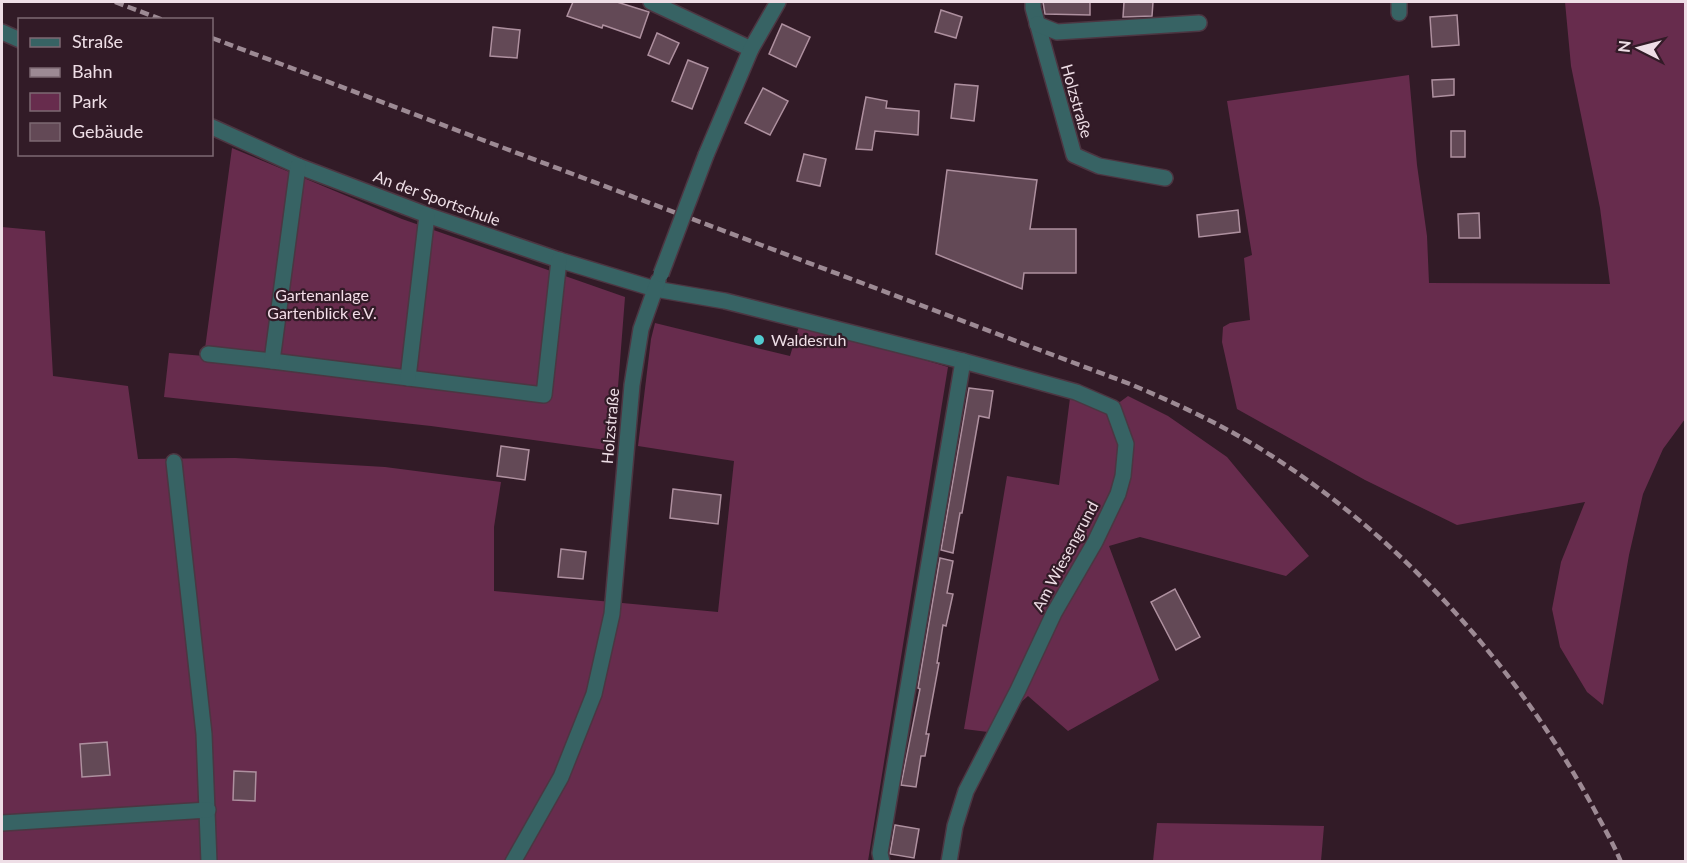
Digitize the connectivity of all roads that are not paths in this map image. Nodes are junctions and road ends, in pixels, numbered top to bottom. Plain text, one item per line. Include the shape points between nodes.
1 (651, 2) edge
2 (778, 2) edge
3 (1033, 2) edge
4 (1199, 23) dead end
5 (1037, 24) junction
6 (2, 32) edge
7 (18, 39) edge
8 (751, 49) junction
9 (213, 127) edge
10 (298, 166) junction
11 (1165, 178) dead end
12 (427, 215) junction
13 (559, 260) junction
14 (655, 289) junction
15 (208, 354) dead end
16 (272, 361) junction
17 (963, 361) junction
18 (408, 378) junction
19 (174, 462) dead end
20 (208, 810) junction
21 (2, 823) edge
22 (209, 861) edge
23 (513, 861) edge
24 (882, 861) edge
25 (949, 861) edge

1 - 8 street
2 - 8 street, Holzstraße
3 - 5 street, Holzstraße
4 - 5 street via 1057,32
5 - 11 street, Holzstraße via 1074,155 1099,166
6 - 7 street
8 - 14 street, Holzstraße, bridge
9 - 10 street, An der Sportschule
10 - 12 street, An der Sportschule
10 - 16 street
12 - 13 street, An der Sportschule
12 - 18 street
13 - 14 street, An der Sportschule
13 - 18 street via 544,395
14 - 17 street, Am Wiesengrund via 725,301
14 - 23 street, Holzstraße via 640,329 612,614 594,694 561,777
15 - 16 street
16 - 18 street
17 - 24 street via 880,853
17 - 25 street, Am Wiesengrund via 1076,392 1113,408 1126,444 1118,494 966,791
19 - 20 street via 204,734
20 - 21 street
20 - 22 street

